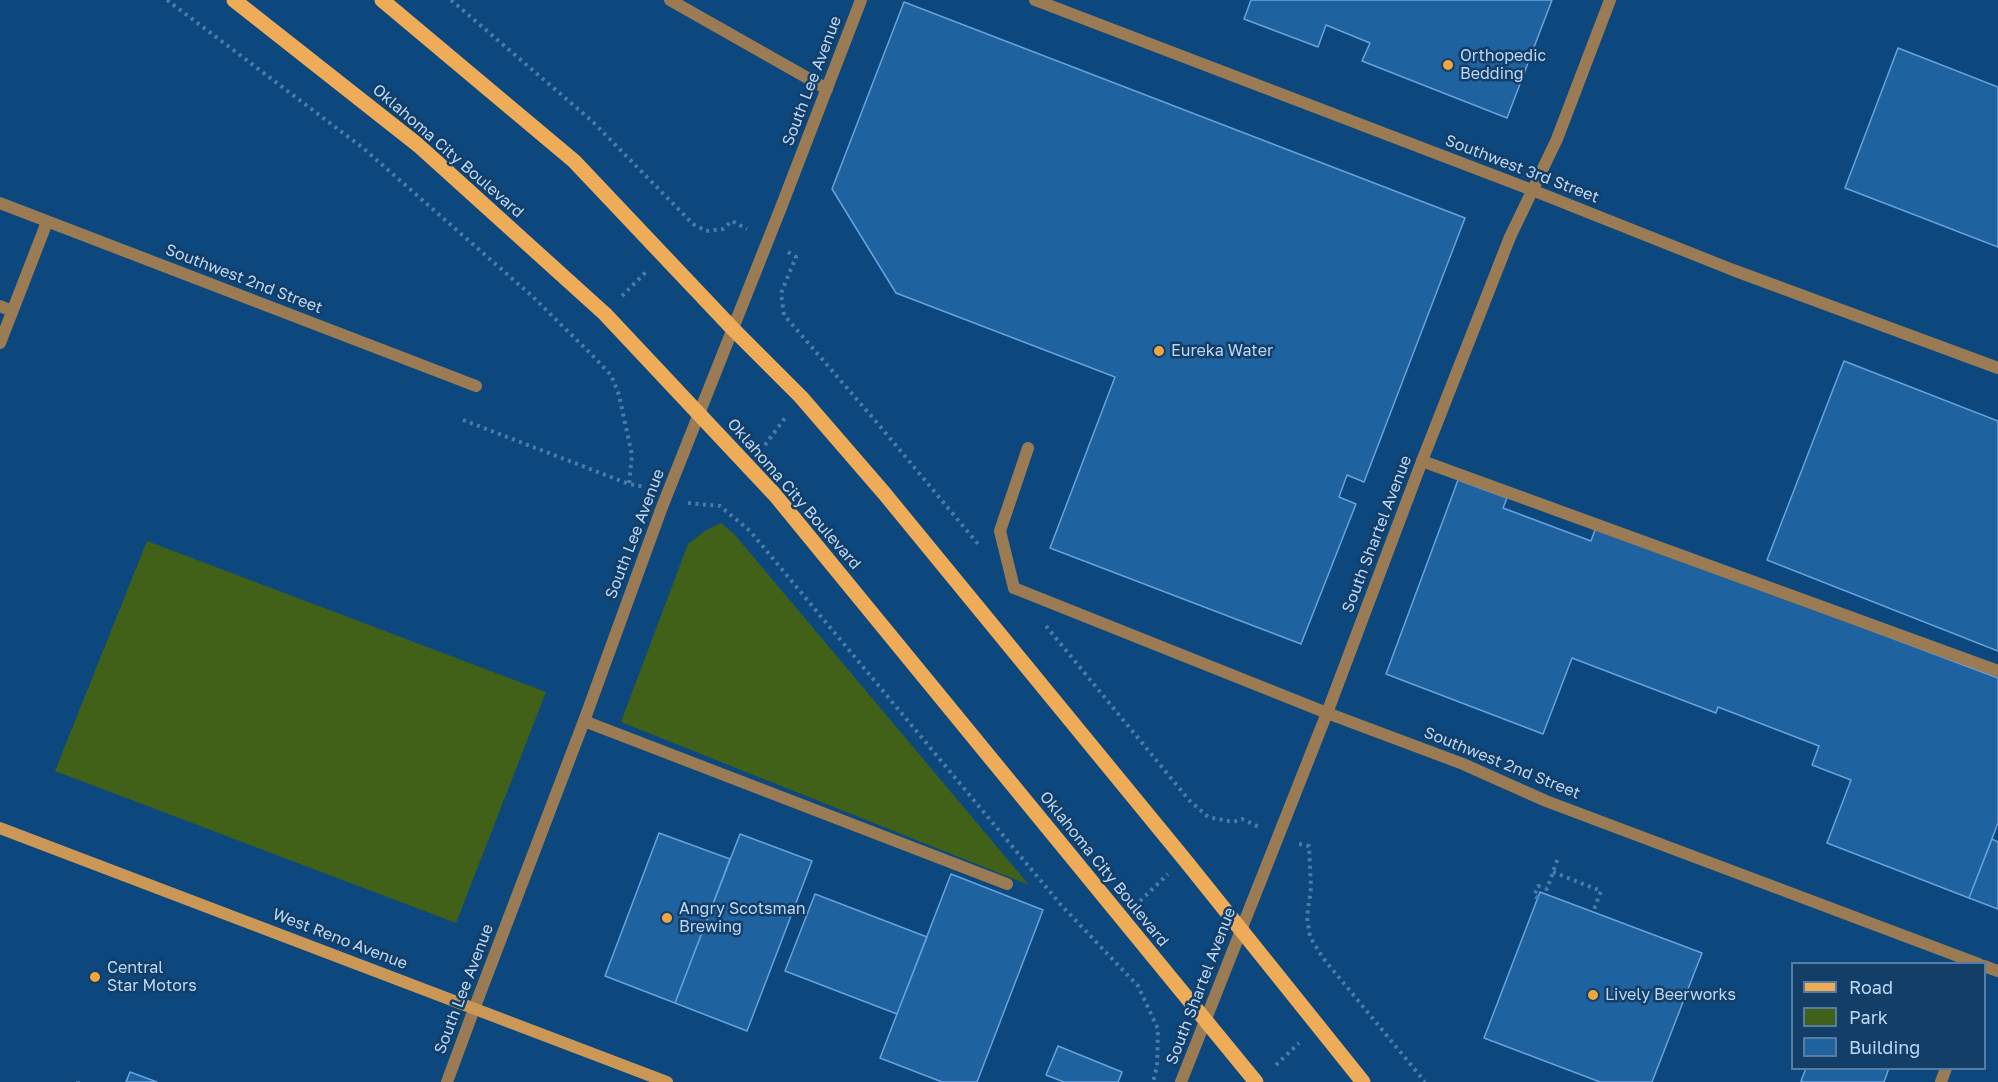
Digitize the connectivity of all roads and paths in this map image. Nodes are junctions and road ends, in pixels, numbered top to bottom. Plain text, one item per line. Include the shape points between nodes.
1 (167, 0) edge
2 (234, 0) edge
3 (382, 0) edge
4 (451, 0) edge
5 (670, 0) edge
6 (861, 0) edge
7 (1035, 0) edge
8 (1610, 0) edge
9 (827, 89) junction
10 (1532, 190) junction
11 (0, 202) edge
12 (47, 222) junction
13 (742, 226) dead end
14 (796, 257) dead end
15 (651, 267) dead end
16 (621, 297) dead end
17 (0, 306) edge
18 (12, 311) junction
19 (733, 329) junction
20 (0, 343) edge
21 (1998, 368) edge
22 (476, 386) dead end
23 (699, 414) junction
24 (785, 418) dead end
25 (463, 420) dead end
26 (879, 425) dead end
27 (765, 444) dead end
28 (1028, 448) dead end
29 (1422, 461) junction
30 (628, 484) junction
31 (647, 487) dead end
32 (688, 503) dead end
33 (1998, 671) edge
34 (1327, 713) junction
35 (584, 722) junction
36 (1189, 800) dead end
37 (1259, 827) dead end
38 (0, 828) edge
39 (1299, 843) dead end
40 (1558, 858) dead end
41 (1552, 872) junction
42 (1168, 874) dead end
43 (1007, 884) dead end
44 (1538, 898) dead end
45 (1140, 901) dead end
46 (1593, 912) dead end
47 (1241, 931) junction
48 (1971, 962) edge
49 (474, 1009) junction
50 (1205, 1022) junction
51 (1302, 1039) dead end
52 (1276, 1065) dead end
53 (447, 1082) edge
54 (667, 1082) edge
55 (1153, 1082) edge
56 (1181, 1082) edge
57 (1256, 1082) edge
58 (1363, 1082) edge
59 (1425, 1082) edge

1 - 30 path via 363,148 591,353 611,375 619,395 632,455
2 - 23 main road, Oklahoma City Boulevard via 418,145 605,314
3 - 19 main road via 574,161
4 - 13 path via 592,121 693,224 706,231 723,229 732,221
5 - 9 street
6 - 9 street, South Lee Avenue
7 - 10 street, Southwest 3rd Street
8 - 10 street, South Shartel Avenue via 1557,139
9 - 19 street, South Lee Avenue
10 - 21 street, Southwest 3rd Street via 1733,270
10 - 29 street, South Shartel Avenue
11 - 12 street, Southwest 2nd Street
12 - 18 street
12 - 22 street, Southwest 2nd Street
14 - 26 path via 781,293 784,315
15 - 16 path
17 - 18 street
18 - 20 street
19 - 23 street, South Lee Avenue
19 - 47 main road via 801,397 884,493
23 - 35 street, South Lee Avenue
23 - 50 main road, Oklahoma City Boulevard via 776,495
24 - 27 path
25 - 30 path
28 - 34 street, Southwest 2nd Street via 1000,531 1014,588
29 - 33 street
29 - 34 street, South Shartel Avenue
30 - 31 path
32 - 55 path via 720,506 750,531 1061,905 1138,986 1158,1029
34 - 47 street, South Shartel Avenue
34 - 48 street, Southwest 2nd Street via 1463,764 1546,801
35 - 43 street
35 - 49 street, South Lee Avenue
36 - 37 path via 1208,817 1233,822 1242,819
38 - 49 main road, West Reno Avenue
39 - 59 path via 1309,846 1310,937
40 - 41 path
41 - 44 path via 1547,889 1538,886 1534,896
41 - 46 path via 1601,891
42 - 45 path
47 - 50 street, South Shartel Avenue
47 - 58 main road
49 - 53 street, South Lee Avenue
49 - 54 main road, West Reno Avenue
50 - 56 street, South Shartel Avenue
50 - 57 main road, Oklahoma City Boulevard
51 - 52 path

